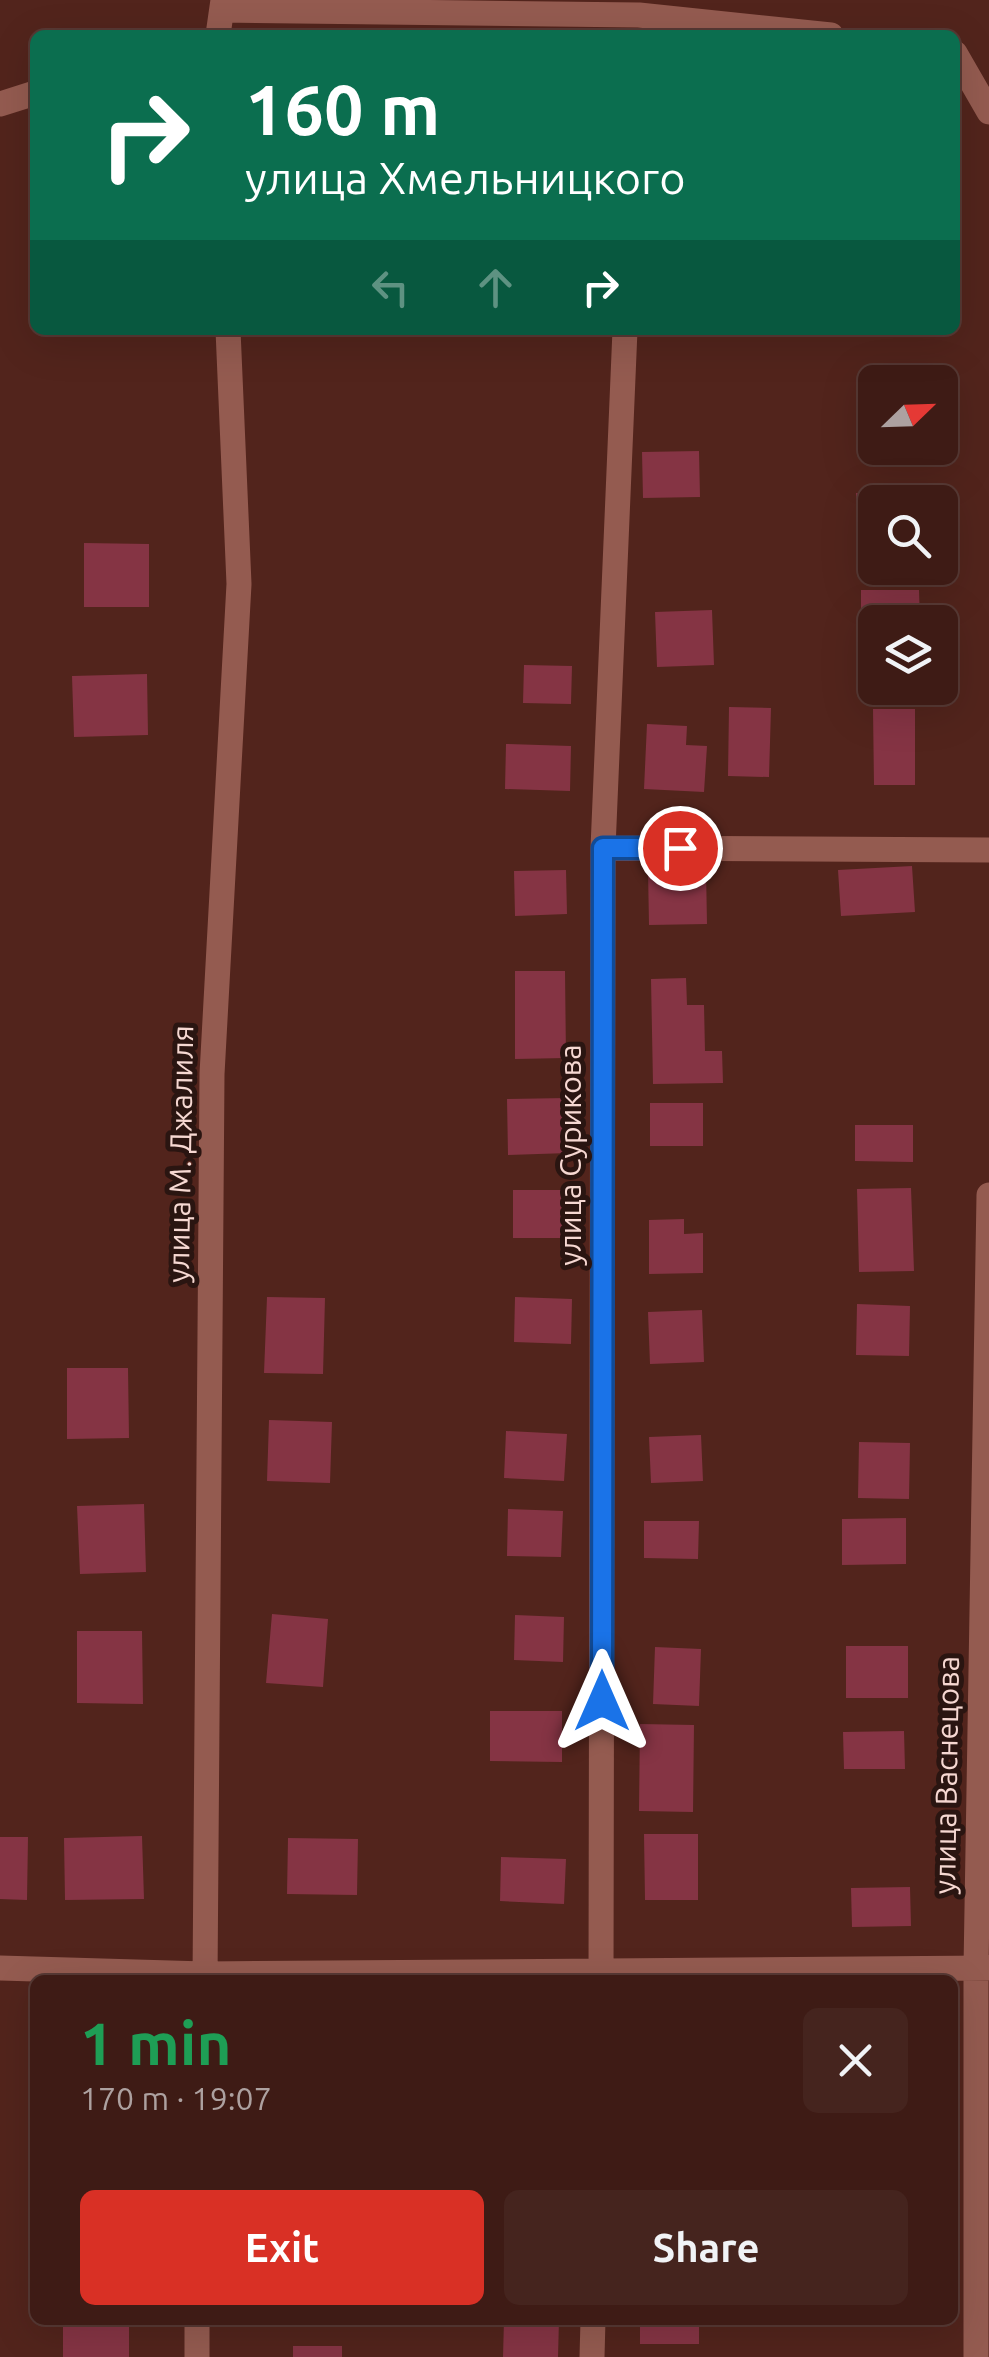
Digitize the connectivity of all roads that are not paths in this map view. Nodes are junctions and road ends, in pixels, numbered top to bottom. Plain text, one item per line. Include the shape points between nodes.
1 (221, 15) edge
2 (638, 25) edge
3 (734, 30) edge
4 (960, 62) edge
5 (30, 95) edge
6 (0, 104) edge
7 (989, 112) edge
8 (228, 335) edge
9 (625, 335) edge
10 (603, 848) junction
11 (989, 850) edge
12 (989, 1194) edge
13 (0, 1968) edge
14 (982, 1968) edge
15 (159, 1975) edge
16 (205, 1975) edge
17 (601, 1975) edge
18 (649, 1975) edge
19 (198, 2325) edge
20 (593, 2325) edge
21 (197, 2357) edge
22 (592, 2357) edge
23 (976, 2357) edge

1 - 2 street
2 - 3 street
4 - 7 street
5 - 6 street
8 - 16 street, улица М. Джалиля via 239,584 212,1074
9 - 10 street, улица Сурикова
10 - 11 street
10 - 17 street, улица Сурикова
12 - 14 street, улица Васнецова
13 - 15 street
14 - 18 street
14 - 23 street, улица Васнецова
19 - 21 street
20 - 22 street

